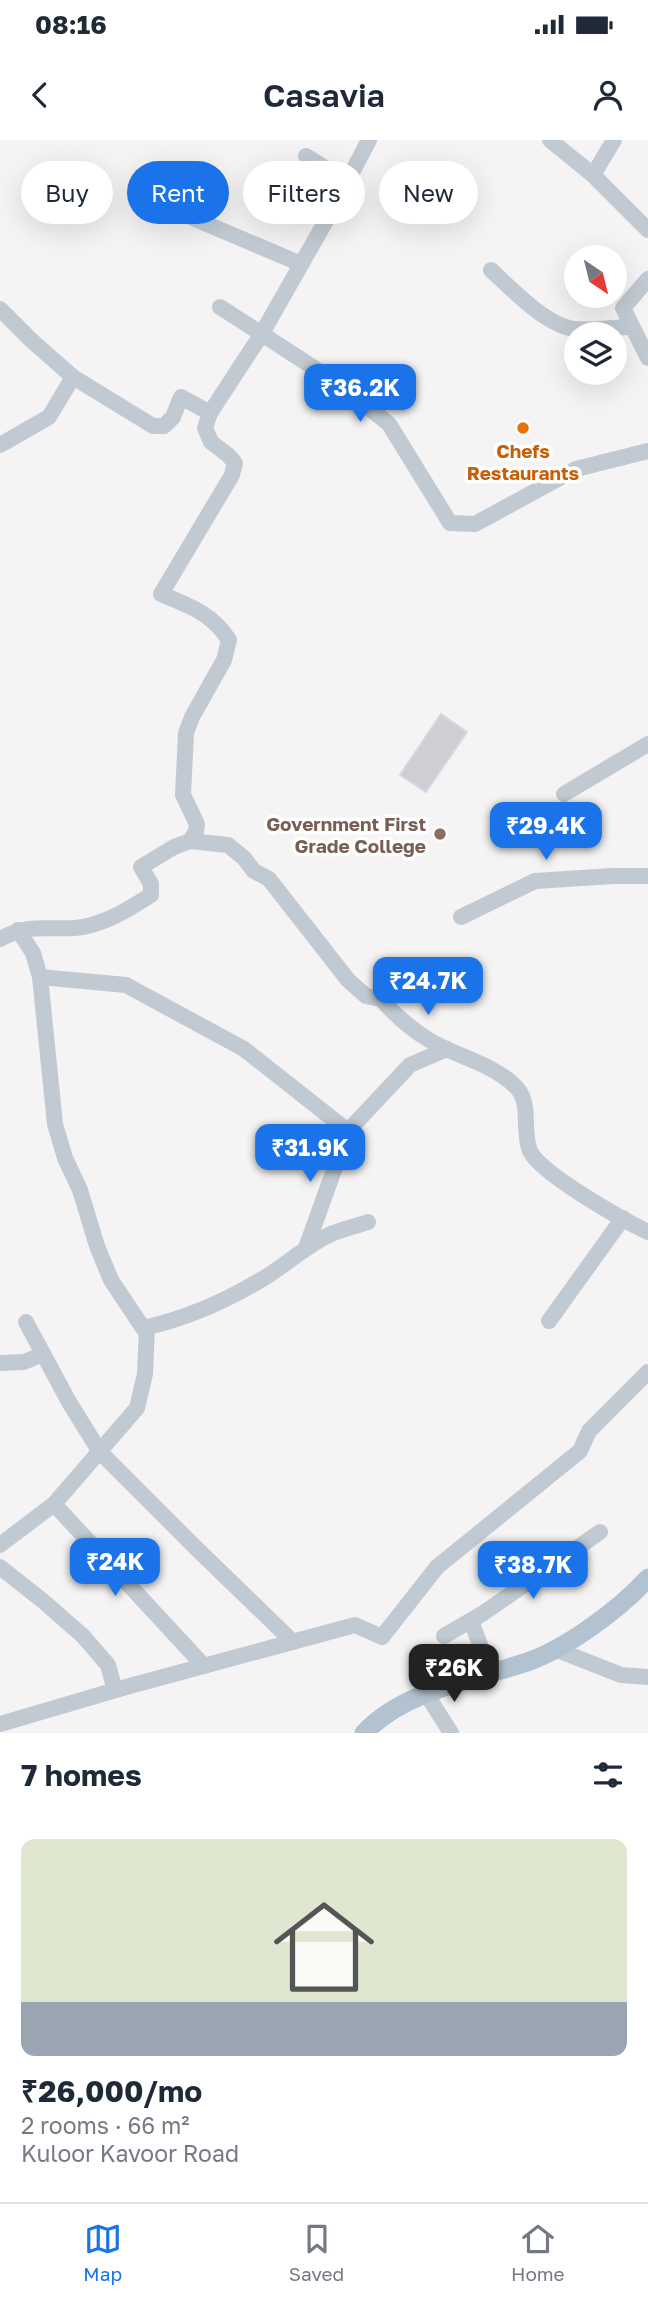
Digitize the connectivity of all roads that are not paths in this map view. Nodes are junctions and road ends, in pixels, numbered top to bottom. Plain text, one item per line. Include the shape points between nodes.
1 (369, 140) edge
2 (550, 140) edge
3 (614, 140) edge
4 (306, 156) dead end
5 (314, 161) edge
6 (358, 161) edge
7 (593, 175) junction
8 (207, 224) edge
9 (324, 224) edge
10 (648, 230) edge
11 (301, 264) junction
12 (491, 270) dead end
13 (648, 279) edge
14 (220, 307) dead end
15 (0, 309) edge
16 (631, 327) junction
17 (261, 335) junction
18 (648, 358) edge
19 (73, 376) junction
20 (210, 413) junction
21 (0, 445) edge
22 (648, 451) edge
23 (648, 744) edge
24 (564, 794) dead end
25 (190, 841) junction
26 (648, 876) edge
27 (461, 917) dead end
28 (18, 930) junction
29 (0, 939) edge
30 (40, 977) junction
31 (447, 1049) junction
32 (348, 1131) junction
33 (623, 1218) junction
34 (368, 1222) dead end
35 (648, 1232) edge
36 (306, 1248) junction
37 (549, 1321) dead end
38 (26, 1322) dead end
39 (147, 1327) junction
40 (43, 1354) junction
41 (0, 1363) edge
42 (648, 1372) edge
43 (100, 1452) junction
44 (54, 1504) junction
45 (600, 1532) dead end
46 (0, 1545) edge
47 (0, 1567) edge
48 (648, 1578) edge
49 (471, 1621) junction
50 (444, 1636) dead end
51 (293, 1642) junction
52 (555, 1649) junction
53 (204, 1666) junction
54 (491, 1673) junction
55 (648, 1677) edge
56 (115, 1690) junction
57 (427, 1695) junction
58 (0, 1724) edge
59 (364, 1733) edge
60 (451, 1733) edge

1 - 6 street
2 - 7 street
3 - 7 street
4 - 5 street
7 - 10 street
8 - 11 street
9 - 11 street
11 - 17 street
12 - 16 street via 558,324 576,329
13 - 16 street via 623,308
14 - 17 street
15 - 19 street
16 - 18 street
17 - 20 street
17 - 22 street via 342,386 389,424 450,523 475,524 576,469
19 - 20 street via 153,426 164,426 173,417 181,397
19 - 21 street via 49,418
20 - 25 street via 205,428 211,442 235,463 232,475 161,594 203,613 229,640 224,660 186,733 183,795 197,824
23 - 24 street
25 - 28 street via 141,867 151,884 151,895 104,922
25 - 31 street via 228,845 268,879 348,980
26 - 27 street via 535,881
28 - 29 street
28 - 30 street via 33,953
30 - 32 street via 126,985 244,1049
30 - 39 street via 55,1124 65,1158 111,1280 135,1319
31 - 32 street via 410,1065
31 - 33 street via 502,1074 517,1087 524,1103 529,1149 538,1163
32 - 36 street
33 - 35 street
33 - 37 street
34 - 36 street via 332,1233
36 - 39 street via 211,1307
38 - 40 street
39 - 43 street via 145,1374 137,1408
40 - 41 street via 24,1362
40 - 43 street
42 - 51 street via 589,1431 580,1451 437,1567 382,1637 355,1625
43 - 44 street
43 - 51 street
44 - 46 street
44 - 53 street
45 - 49 street
47 - 56 street via 83,1636 108,1665
48 - 52 main road via 603,1618
49 - 50 street
49 - 54 street
51 - 53 street
52 - 54 main road
52 - 55 street via 621,1675
53 - 56 street
54 - 57 main road
56 - 58 street
57 - 59 main road via 395,1709
57 - 60 street

